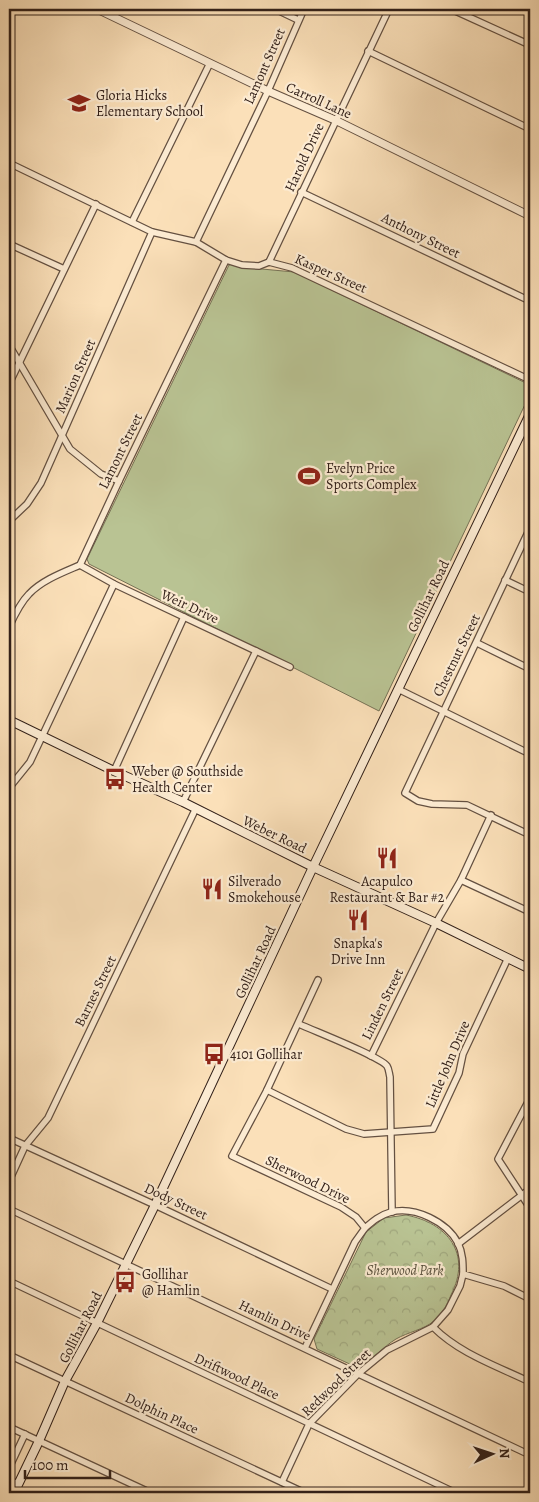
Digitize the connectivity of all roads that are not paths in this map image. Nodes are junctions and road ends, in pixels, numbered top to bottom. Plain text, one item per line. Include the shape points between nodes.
1 (96, 9) edge
2 (275, 9) edge
3 (304, 9) edge
4 (389, 9) edge
5 (451, 9) edge
6 (298, 20) junction
7 (530, 46) edge
8 (368, 51) junction
9 (210, 63) junction
10 (268, 91) junction
11 (335, 120) junction
12 (530, 129) edge
13 (9, 163) edge
14 (301, 192) junction
15 (96, 204) junction
16 (530, 216) edge
17 (132, 222) junction
18 (152, 232) junction
19 (196, 242) junction
20 (9, 244) edge
21 (226, 260) junction
22 (269, 262) junction
23 (64, 269) junction
24 (530, 301) edge
25 (9, 346) edge
26 (19, 362) junction
27 (530, 380) edge
28 (9, 384) edge
29 (530, 414) edge
30 (527, 427) edge
31 (62, 434) junction
32 (119, 481) junction
33 (9, 521) edge
34 (530, 528) edge
35 (80, 564) junction
36 (506, 580) junction
37 (114, 584) junction
38 (530, 592) edge
39 (184, 617) junction
40 (9, 627) edge
41 (477, 643) junction
42 (256, 651) junction
43 (290, 666) dead end
44 (530, 669) edge
45 (398, 689) junction
46 (443, 712) junction
47 (9, 720) edge
48 (41, 736) junction
49 (530, 754) edge
50 (114, 771) junction
51 (9, 788) edge
52 (183, 802) junction
53 (196, 808) junction
54 (491, 815) junction
55 (530, 835) edge
56 (313, 866) junction
57 (461, 880) junction
58 (530, 912) edge
59 (436, 923) junction
60 (508, 958) junction
61 (530, 969) edge
62 (318, 980) dead end
63 (299, 1024) junction
64 (371, 1056) junction
65 (267, 1090) junction
66 (530, 1098) edge
67 (390, 1131) junction
68 (9, 1138) edge
69 (25, 1146) junction
70 (9, 1181) edge
71 (530, 1189) edge
72 (522, 1195) junction
73 (155, 1205) junction
74 (530, 1208) edge
75 (9, 1209) edge
76 (392, 1212) junction
77 (365, 1228) junction
78 (458, 1244) junction
79 (125, 1263) junction
80 (463, 1274) junction
81 (9, 1281) edge
82 (332, 1289) junction
83 (530, 1299) edge
84 (97, 1323) junction
85 (433, 1327) junction
86 (305, 1348) junction
87 (9, 1354) edge
88 (358, 1374) junction
89 (66, 1381) junction
90 (530, 1382) edge
91 (309, 1424) junction
92 (9, 1427) edge
93 (25, 1434) junction
94 (39, 1441) junction
95 (530, 1455) edge
96 (9, 1468) edge
97 (9, 1480) edge
98 (282, 1482) junction
99 (18, 1484) junction
100 (14, 1493) edge
101 (151, 1493) edge
102 (305, 1493) edge
103 (456, 1493) edge

1 - 9 street, Carroll Lane
2 - 6 street
3 - 6 street, Lamont Street
4 - 8 street, Harold Drive
5 - 7 street
6 - 10 street, Lamont Street
8 - 11 street, Harold Drive
8 - 12 street
9 - 10 street, Carroll Lane
9 - 17 street
10 - 11 street, Carroll Lane
10 - 19 street, Lamont Street
11 - 14 street, Harold Drive
11 - 16 street, Carroll Lane
13 - 15 street, Kasper Street
14 - 22 street, Harold Drive
14 - 24 street, Anthony Street
15 - 17 street, Kasper Street
15 - 23 street
17 - 18 street, Kasper Street
18 - 19 street, Kasper Street
18 - 31 street, Marion Street
19 - 21 street, Kasper Street
20 - 23 street
21 - 22 street, Kasper Street via 259,266
21 - 32 street, Lamont Street
22 - 27 street, Kasper Street via 292,268
23 - 26 street
25 - 26 street
26 - 28 street
26 - 31 street
29 - 30 main road, Gollihar Road
30 - 45 main road, Gollihar Road
31 - 32 street via 70,449 84,462
31 - 33 street, Marion Street via 41,483 27,504
32 - 35 street, Lamont Street
34 - 36 street, Chestnut Street
35 - 37 street, Weir Drive
35 - 40 street via 29,593
36 - 38 street
36 - 41 street, Chestnut Street
37 - 39 street, Weir Drive
37 - 48 street
39 - 42 street, Weir Drive
39 - 50 street
41 - 44 street
41 - 46 street, Chestnut Street
42 - 43 street, Weir Drive
42 - 52 street
45 - 46 street
45 - 56 main road, Gollihar Road
46 - 49 street
46 - 54 street, Chestnut Street via 405,793 432,804 467,805
47 - 48 main road, Weber Road
48 - 50 main road, Weber Road
48 - 51 street via 30,762
50 - 52 main road, Weber Road
52 - 53 main road, Weber Road
53 - 56 main road, Weber Road
53 - 69 street, Barnes Street via 48,1118
54 - 55 street
54 - 57 street, Linden Street
56 - 59 main road, Weber Road
56 - 73 main road, Gollihar Road
57 - 58 street
57 - 59 street, Linden Street
59 - 60 main road, Weber Road
59 - 64 street, Linden Street
60 - 61 main road, Weber Road
60 - 67 street, Little John Drive via 463,1054 459,1073 433,1129
62 - 63 street
63 - 64 street
63 - 65 street
64 - 67 street, Linden Street via 388,1067
65 - 67 street, Little John Drive via 346,1129 364,1134
65 - 77 street, Sherwood Drive via 232,1156 341,1207
66 - 72 street via 498,1159
67 - 76 street, Linden Street
68 - 69 street, Dody Street
69 - 70 street, Barnes Street
69 - 73 street, Dody Street
71 - 72 street
72 - 74 street
72 - 78 street
73 - 79 main road, Gollihar Road
73 - 82 street, Dody Street
75 - 79 street, Hamlin Drive
76 - 77 street via 375,1218
76 - 78 street via 405,1211 430,1218 449,1232
77 - 82 street
78 - 80 street
79 - 84 main road, Gollihar Road
79 - 86 street, Hamlin Drive
80 - 83 street via 504,1286
80 - 85 street, Redwood Street via 448,1310
81 - 84 street, Driftwood Place
82 - 86 street
84 - 89 main road, Gollihar Road
84 - 91 street, Driftwood Place
85 - 88 street, Redwood Street via 387,1350
85 - 90 street via 461,1350
86 - 88 street, Hamlin Drive
87 - 89 street, Dolphin Place
88 - 91 street, Redwood Street
88 - 95 street, Hamlin Drive
89 - 94 main road, Gollihar Road
89 - 98 street, Dolphin Place
91 - 98 street, Redwood Street
91 - 103 street, Driftwood Place
92 - 93 street
93 - 94 street
93 - 96 street
94 - 99 main road, Gollihar Road
94 - 101 street
97 - 99 street
98 - 102 street, Dolphin Place
99 - 100 main road, Gollihar Road

